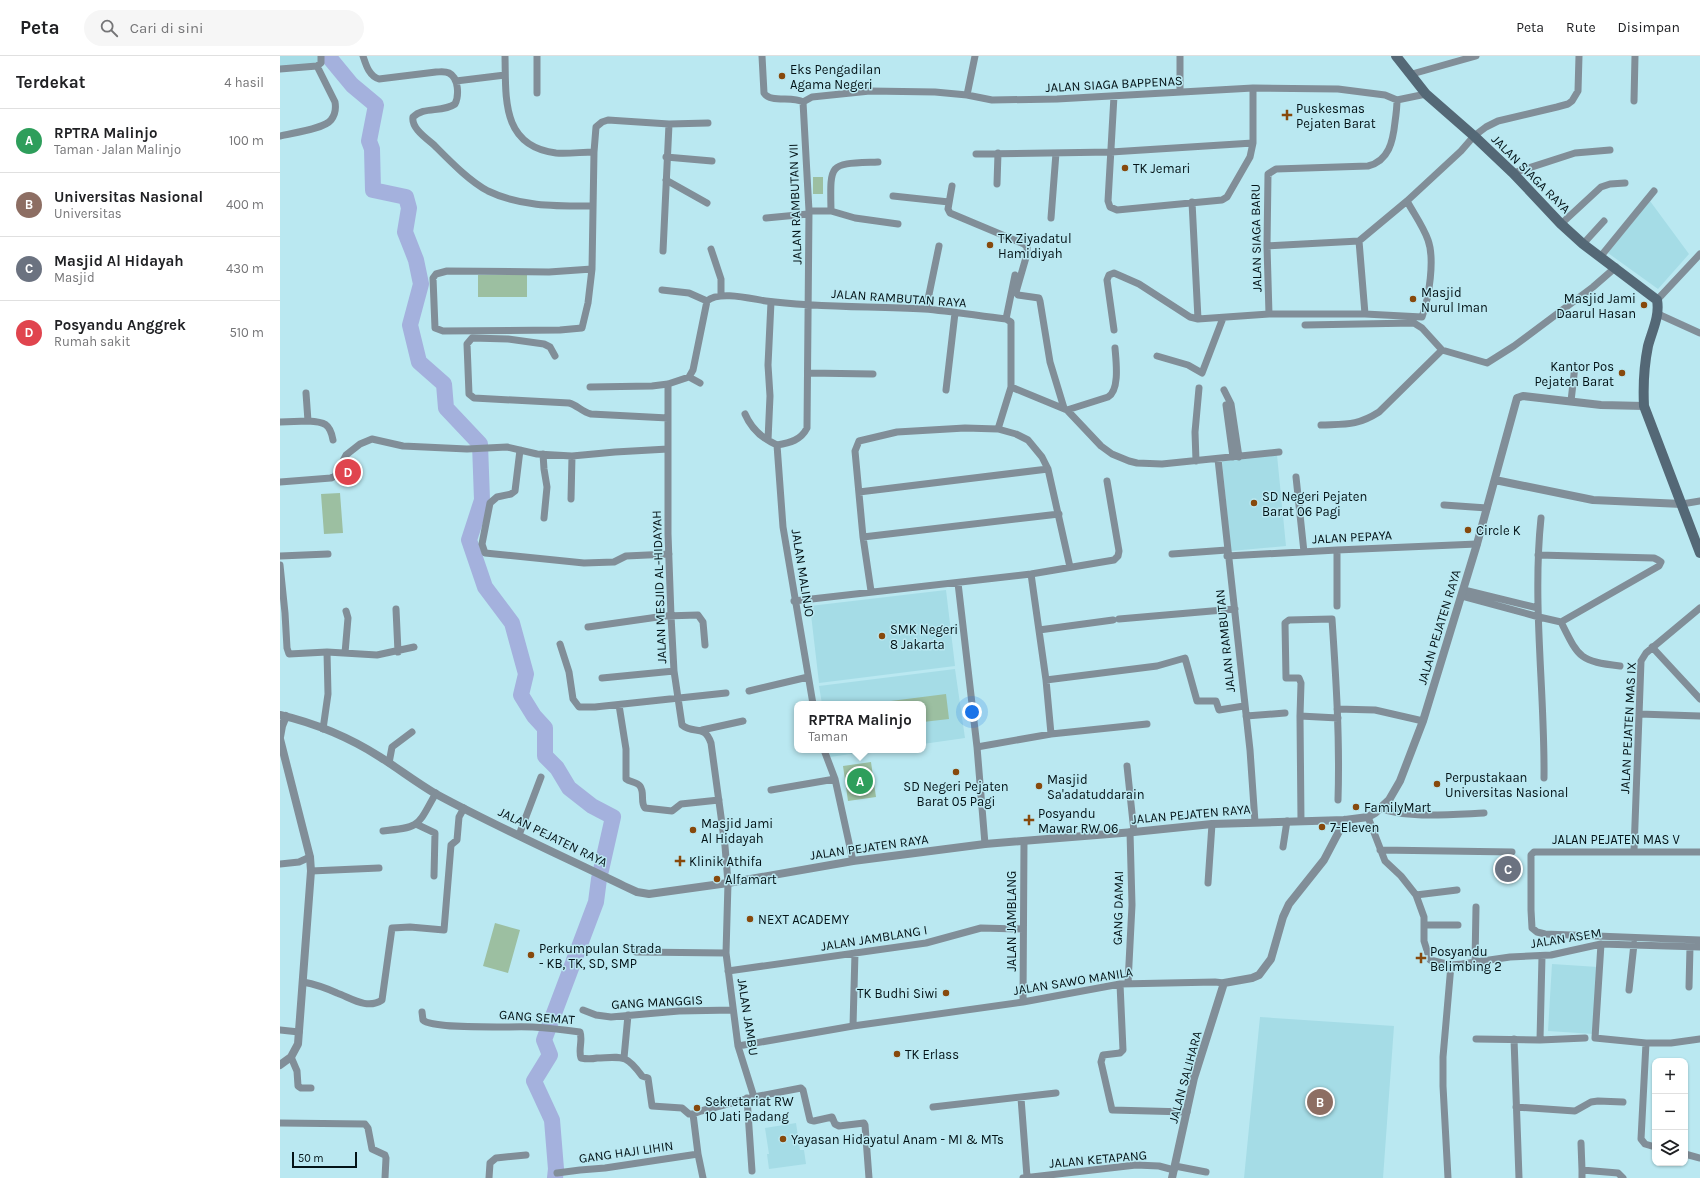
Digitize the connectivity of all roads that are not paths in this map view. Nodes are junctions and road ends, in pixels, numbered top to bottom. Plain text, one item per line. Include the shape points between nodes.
1 (321, 56) edge
2 (363, 56) edge
3 (505, 56) edge
4 (537, 56) edge
5 (762, 56) edge
6 (975, 56) edge
7 (1180, 56) edge
8 (1396, 56) edge
9 (1476, 56) edge
10 (1579, 56) edge
11 (1635, 56) edge
12 (318, 66) junction
13 (280, 69) edge
14 (1412, 74) junction
15 (505, 75) junction
16 (456, 81) junction
17 (1253, 88) junction
18 (1180, 92) junction
19 (537, 93) dead end
20 (1426, 94) junction
21 (967, 95) junction
22 (1114, 96) junction
23 (1397, 100) junction
24 (1634, 101) dead end
25 (802, 102) junction
26 (669, 124) junction
27 (708, 124) dead end
28 (280, 136) edge
29 (1474, 136) junction
30 (1252, 143) junction
31 (1610, 150) dead end
32 (594, 152) junction
33 (1111, 152) junction
34 (998, 153) junction
35 (1056, 153) junction
36 (976, 154) dead end
37 (666, 157) junction
38 (712, 161) dead end
39 (878, 162) dead end
40 (1513, 173) junction
41 (666, 180) junction
42 (1625, 183) dead end
43 (998, 184) dead end
44 (952, 186) dead end
45 (1654, 191) dead end
46 (893, 196) dead end
47 (1407, 201) junction
48 (949, 202) junction
49 (1192, 202) junction
50 (707, 203) dead end
51 (593, 206) junction
52 (831, 211) junction
53 (808, 213) junction
54 (766, 218) dead end
55 (1051, 218) dead end
56 (1604, 221) dead end
57 (898, 224) dead end
58 (1561, 224) junction
59 (1359, 241) junction
60 (1583, 244) junction
61 (939, 246) dead end
62 (1267, 246) junction
63 (711, 249) dead end
64 (663, 251) dead end
65 (1700, 254) edge
66 (1600, 256) junction
67 (1616, 268) junction
68 (592, 269) junction
69 (1015, 275) dead end
70 (662, 290) dead end
71 (721, 296) junction
72 (707, 300) junction
73 (1657, 300) junction
74 (771, 302) junction
75 (809, 305) junction
76 (926, 309) junction
77 (955, 313) junction
78 (1269, 314) junction
79 (1365, 314) junction
80 (1658, 314) junction
81 (1223, 318) junction
82 (1006, 319) junction
83 (1198, 319) junction
84 (1305, 325) dead end
85 (1114, 330) dead end
86 (1700, 332) edge
87 (1115, 348) dead end
88 (1442, 350) junction
89 (555, 356) dead end
90 (1157, 356) dead end
91 (1575, 366) dead end
92 (808, 373) junction
93 (873, 374) dead end
94 (689, 377) junction
95 (700, 383) dead end
96 (668, 384) junction
97 (590, 387) dead end
98 (1011, 387) junction
99 (1199, 388) dead end
100 (946, 390) dead end
101 (1224, 390) dead end
102 (306, 393) dead end
103 (1572, 401) junction
104 (1226, 405) dead end
105 (1644, 406) junction
106 (1065, 409) junction
107 (745, 414) dead end
108 (668, 418) junction
109 (308, 421) junction
110 (280, 422) edge
111 (1321, 425) dead end
112 (998, 429) junction
113 (333, 440) dead end
114 (768, 440) junction
115 (776, 445) junction
116 (668, 449) junction
117 (520, 450) junction
118 (1279, 452) dead end
119 (544, 454) junction
120 (572, 456) junction
121 (1236, 457) junction
122 (1218, 459) junction
123 (1196, 461) junction
124 (1048, 469) junction
125 (1296, 477) dead end
126 (1494, 480) junction
127 (1107, 481) dead end
128 (280, 482) edge
129 (859, 492) junction
130 (571, 499) dead end
131 (1700, 501) edge
132 (1682, 504) junction
133 (1444, 505) dead end
134 (1487, 508) junction
135 (1059, 514) junction
136 (544, 518) dead end
137 (1541, 518) dead end
138 (863, 537) junction
139 (1477, 544) junction
140 (1337, 550) junction
141 (1304, 552) junction
142 (1227, 553) junction
143 (1700, 553) edge
144 (328, 554) dead end
145 (669, 554) junction
146 (1172, 554) dead end
147 (1538, 555) junction
148 (280, 556) edge
149 (280, 565) edge
150 (1070, 567) junction
151 (1030, 574) junction
152 (958, 583) junction
153 (871, 591) junction
154 (1463, 593) junction
155 (794, 601) junction
156 (1337, 606) dead end
157 (1538, 608) junction
158 (1700, 608) edge
159 (396, 609) dead end
160 (1235, 609) junction
161 (346, 611) dead end
162 (283, 613) edge
163 (671, 616) junction
164 (1539, 617) junction
165 (1561, 622) junction
166 (588, 627) dead end
167 (1039, 630) junction
168 (560, 644) dead end
169 (705, 646) dead end
170 (414, 647) dead end
171 (1652, 647) junction
172 (327, 652) junction
173 (398, 652) junction
174 (345, 653) junction
175 (1620, 666) dead end
176 (674, 671) junction
177 (808, 677) junction
178 (602, 678) dead end
179 (1046, 680) junction
180 (750, 691) dead end
181 (726, 693) dead end
182 (677, 699) junction
183 (1700, 699) edge
184 (812, 701) edge
185 (619, 705) junction
186 (1244, 706) junction
187 (1337, 709) junction
188 (1285, 713) dead end
189 (1639, 714) junction
190 (283, 715) edge
191 (1246, 716) junction
192 (1300, 716) junction
193 (1700, 716) edge
194 (1338, 718) junction
195 (743, 720) dead end
196 (1423, 721) junction
197 (1147, 724) dead end
198 (323, 729) junction
199 (702, 730) junction
200 (412, 732) dead end
201 (1051, 734) junction
202 (280, 738) edge
203 (977, 747) junction
204 (825, 753) edge
205 (389, 763) junction
206 (1127, 766) dead end
207 (541, 777) dead end
208 (1544, 778) dead end
209 (836, 779) junction
210 (771, 790) dead end
211 (436, 793) junction
212 (719, 800) junction
213 (1338, 800) dead end
214 (464, 808) junction
215 (1381, 808) junction
216 (1484, 814) dead end
217 (1368, 817) junction
218 (1345, 820) junction
219 (1287, 821) junction
220 (1301, 821) junction
221 (1255, 822) junction
222 (416, 824) junction
223 (1212, 824) junction
224 (383, 831) dead end
225 (1132, 832) junction
226 (519, 835) junction
227 (1024, 841) junction
228 (985, 844) junction
229 (1283, 847) dead end
230 (1380, 850) junction
231 (1634, 851) junction
232 (1512, 852) dead end
233 (1700, 852) edge
234 (310, 857) junction
235 (853, 861) junction
236 (280, 864) edge
237 (380, 868) dead end
238 (311, 871) junction
239 (434, 876) dead end
240 (728, 883) junction
241 (1208, 883) dead end
242 (1457, 890) dead end
243 (1416, 895) junction
244 (1476, 907) dead end
245 (1424, 925) junction
246 (1458, 925) dead end
247 (1023, 929) junction
248 (1700, 940) edge
249 (1601, 944) junction
250 (1634, 944) junction
251 (1690, 947) junction
252 (1700, 947) edge
253 (636, 952) dead end
254 (726, 953) junction
255 (856, 953) junction
256 (1542, 956) junction
257 (1475, 962) junction
258 (1451, 965) junction
259 (728, 971) junction
260 (303, 982) junction
261 (1128, 983) junction
262 (1224, 983) junction
263 (1120, 984) junction
264 (1689, 987) dead end
265 (1629, 990) dead end
266 (1023, 1002) junction
267 (583, 1010) dead end
268 (733, 1010) junction
269 (422, 1012) dead end
270 (628, 1016) junction
271 (853, 1026) junction
272 (280, 1030) edge
273 (299, 1032) junction
274 (1585, 1038) dead end
275 (1476, 1039) dead end
276 (1514, 1039) junction
277 (1540, 1040) junction
278 (1700, 1040) edge
279 (1646, 1043) junction
280 (738, 1046) junction
281 (291, 1057) junction
282 (624, 1058) junction
283 (280, 1065) edge
284 (311, 1088) dead end
285 (1056, 1093) dead end
286 (750, 1097) junction
287 (1020, 1098) junction
288 (1624, 1102) dead end
289 (933, 1107) dead end
290 (1516, 1107) junction
291 (1187, 1112) junction
292 (693, 1114) junction
293 (280, 1123) edge
294 (1581, 1143) dead end
295 (1652, 1146) edge
296 (526, 1154) dead end
297 (698, 1154) junction
298 (1688, 1155) edge
299 (1700, 1158) edge
300 (580, 1170) junction
301 (1582, 1170) junction
302 (752, 1171) dead end
303 (1174, 1171) edge
304 (1206, 1172) dead end
305 (557, 1174) dead end
306 (1070, 1175) edge
307 (385, 1178) edge
308 (489, 1178) edge
309 (580, 1178) edge
310 (703, 1178) edge
311 (869, 1178) edge
312 (1025, 1178) edge
313 (1448, 1178) edge
314 (1519, 1178) edge
315 (1582, 1178) edge
316 (1623, 1178) edge

1 - 12 street via 321,64
2 - 16 street via 370,72 379,79 444,72 452,75
3 - 15 street
4 - 19 street
5 - 25 street via 766,96
6 - 21 street
7 - 18 street
8 - 14 main road, JALAN SIAGA RAYA
9 - 14 street
10 - 29 street via 1578,91 1572,101 1558,107 1498,121 1486,126
11 - 24 street
12 - 13 street
12 - 28 street via 335,102 332,119 324,125
14 - 20 main road, JALAN SIAGA RAYA
15 - 16 street
15 - 32 street via 510,119 519,134 527,141 542,150 558,153
16 - 51 street via 457,96 454,104 448,108 421,112 413,117 412,122 417,129 437,148 487,190 502,196 520,202 549,206
17 - 18 street, JALAN SIAGA BAPPENAS
17 - 23 street, JALAN SIAGA BAPPENAS via 1338,89 1385,95
17 - 30 street
18 - 22 street, JALAN SIAGA BAPPENAS
20 - 23 street, JALAN SIAGA BAPPENAS
20 - 29 main road, JALAN SIAGA RAYA
21 - 22 street, JALAN SIAGA BAPPENAS via 992,100
21 - 25 street, JALAN SIAGA BAPPENAS via 870,91 812,97
22 - 33 street
23 - 62 street, JALAN SIAGA BARU via 1392,145 1375,165 1276,169 1268,174
25 - 53 street, JALAN RAMBUTAN VII
26 - 27 street
26 - 32 street via 608,120 602,122 595,132
26 - 37 street
29 - 40 main road, JALAN SIAGA RAYA
29 - 47 street
30 - 33 street
30 - 49 street via 1250,157 1227,197 1222,200
31 - 40 street via 1575,153
32 - 51 street
33 - 35 street
33 - 49 street via 1108,201 1112,208 1117,210
34 - 35 street
34 - 36 street
34 - 43 street
35 - 55 street
37 - 38 street
37 - 41 street
39 - 52 street via 836,167 831,175
40 - 58 main road, JALAN SIAGA RAYA
41 - 50 street
41 - 64 street
42 - 58 street via 1601,187
44 - 48 street
45 - 66 street
46 - 48 street
47 - 59 street
47 - 79 street via 1422,228 1430,251 1427,297 1422,317
48 - 106 street via 950,213 1027,247 1016,292 1018,295 1038,298 1050,362
49 - 83 street
51 - 68 street
52 - 53 street
52 - 57 street
53 - 54 street
53 - 75 street, JALAN RAMBUTAN VII
56 - 60 street
58 - 60 main road, JALAN SIAGA RAYA
59 - 62 street
59 - 79 street
60 - 66 main road, JALAN SIAGA RAYA
61 - 76 street
62 - 78 street, JALAN SIAGA BARU
63 - 71 street via 721,279
65 - 73 street
66 - 67 main road, JALAN SIAGA RAYA
67 - 73 main road, JALAN SIAGA RAYA
67 - 88 street via 1487,364
68 - 68 street via 584,325 581,328 443,331 435,328 433,278 436,274 448,271 549,272
69 - 82 street
70 - 72 street
71 - 72 street
71 - 74 street, JALAN RAMBUTAN RAYA
72 - 94 street via 693,370
73 - 80 main road
74 - 75 street, JALAN RAMBUTAN RAYA
74 - 114 street
75 - 76 street, JALAN RAMBUTAN RAYA
75 - 92 street, JALAN RAMBUTAN VII
76 - 77 street, JALAN RAMBUTAN RAYA
77 - 82 street, JALAN RAMBUTAN RAYA
77 - 100 street
78 - 79 street
78 - 81 street
80 - 86 street
80 - 105 main road via 1646,362
81 - 83 street
81 - 90 street via 1202,373 1188,365
82 - 98 street via 1011,322 1012,329
83 - 85 street via 1190,317 1139,284 1112,273 1107,280
84 - 88 street via 1414,323
87 - 106 street via 1116,383 1113,393 1108,397
88 - 111 street via 1370,418 1354,424
89 - 108 street via 550,347 544,344 472,338 467,344 469,394 474,398 569,403 591,414
91 - 103 street
92 - 93 street
92 - 115 street, JALAN RAMBUTAN VII via 807,428 797,439
94 - 95 street
94 - 96 street
96 - 97 street
96 - 108 street, JALAN MESJID AL-HIDAYAH
98 - 106 street
98 - 112 street
99 - 123 street via 1195,432
101 - 121 street via 1231,404
102 - 109 street
103 - 105 street, JALAN PEJATEN RAYA
103 - 126 street, JALAN PEJATEN RAYA via 1518,397
104 - 121 street
105 - 132 main road
106 - 123 street via 1101,446 1120,458 1149,464
107 - 114 street via 753,427
108 - 116 street, JALAN MESJID AL-HIDAYAH
109 - 110 street
109 - 113 street via 317,422 331,429
112 - 124 street via 1028,440
112 - 129 street via 897,432 858,441 855,451
114 - 115 street
115 - 155 street, JALAN MALINJO via 783,527
116 - 120 street
116 - 145 street, JALAN MESJID AL-HIDAYAH
117 - 119 street
117 - 128 street via 507,447 467,449 403,446 372,439 360,444 346,455 335,476 331,478
117 - 145 street via 514,492 497,497 490,504 482,544 485,553 584,563 614,562 626,556
118 - 121 street
119 - 120 street
119 - 136 street via 548,487
120 - 130 street
121 - 122 street
122 - 123 street
122 - 142 street, JALAN RAMBUTAN
124 - 129 street
124 - 135 street
125 - 141 street
126 - 132 street via 1593,500
126 - 134 street, JALAN PEJATEN RAYA
127 - 150 street via 1118,556 1111,561
129 - 138 street
131 - 132 street
132 - 143 main road
133 - 134 street
134 - 139 street, JALAN PEJATEN RAYA
135 - 138 street
135 - 150 street
137 - 147 street
138 - 153 street
139 - 140 street, JALAN PEPAYA
139 - 154 street, JALAN PEJATEN RAYA
140 - 141 street, JALAN PEPAYA
140 - 156 street
141 - 142 street, JALAN PEPAYA
142 - 146 street, JALAN PEPAYA
142 - 160 street, JALAN RAMBUTAN
144 - 148 street
145 - 163 street, JALAN MESJID AL-HIDAYAH
147 - 157 street
147 - 165 street via 1654,558 1660,561 1659,566
149 - 162 street
150 - 151 street
151 - 152 street
151 - 167 street
152 - 153 street
152 - 203 street
153 - 155 street
154 - 157 street
154 - 164 street
154 - 196 street, JALAN PEJATEN RAYA
155 - 177 street, JALAN MALINJO
157 - 164 street
158 - 171 street, JALAN PEJATEN MAS IX
159 - 173 street
160 - 167 street
160 - 186 street, JALAN RAMBUTAN
161 - 174 street via 348,618
162 - 172 street via 289,654
163 - 166 street
163 - 169 street via 700,616
163 - 176 street, JALAN MESJID AL-HIDAYAH
164 - 165 street
164 - 208 street
165 - 175 street via 1574,647 1584,657 1591,661
167 - 179 street
168 - 185 street via 576,704 586,708
170 - 173 street
171 - 183 street
171 - 189 street, JALAN PEJATEN MAS IX via 1641,661
172 - 174 street
172 - 198 street via 328,694
173 - 174 street via 377,655
176 - 178 street
176 - 182 street, JALAN MESJID AL-HIDAYAH
177 - 180 street
177 - 184 street, JALAN MALINJO
179 - 186 street via 1157,666 1185,658 1197,701 1216,701 1219,710
179 - 201 street
181 - 182 street
182 - 185 street
182 - 199 street, JALAN MESJID AL-HIDAYAH via 682,725
185 - 212 street via 626,749 626,779 640,785 644,808 672,811 681,804
186 - 191 street, JALAN RAMBUTAN
187 - 192 street via 1332,619 1289,620 1285,623 1286,678 1301,680
187 - 194 street
187 - 196 street via 1375,710
188 - 191 street
189 - 193 street
189 - 231 street, JALAN PEJATEN MAS IX
190 - 198 street, JALAN PEJATEN RAYA
190 - 202 street
191 - 221 street, JALAN RAMBUTAN
192 - 194 street
192 - 220 street
194 - 213 street
195 - 199 street
196 - 215 street, JALAN PEJATEN RAYA via 1400,781
197 - 201 street
198 - 205 street, JALAN PEJATEN RAYA
199 - 212 street via 711,743
200 - 205 street via 392,747
201 - 203 street
202 - 234 street
203 - 228 street
204 - 209 street
205 - 211 street, JALAN PEJATEN RAYA
206 - 225 street, GANG DAMAI
207 - 226 street
209 - 210 street
209 - 235 street
211 - 214 street, JALAN PEJATEN RAYA
211 - 222 street via 423,817
212 - 240 street via 726,846
214 - 226 street, JALAN PEJATEN RAYA
214 - 260 street via 459,817 457,840 451,845 444,930 392,928 382,1000 361,1003
215 - 216 street via 1407,814
215 - 217 street, JALAN PEJATEN RAYA
217 - 218 street, JALAN PEJATEN RAYA
217 - 230 street, JALAN ASEM
218 - 220 street, JALAN PEJATEN RAYA
218 - 262 street, JALAN SAWO MANILA via 1324,860 1289,904 1271,959 1259,975
219 - 220 street, JALAN PEJATEN RAYA
219 - 221 street, JALAN PEJATEN RAYA
219 - 229 street
221 - 223 street, JALAN PEJATEN RAYA
222 - 224 street via 407,829
222 - 239 street via 435,833
223 - 225 street, JALAN PEJATEN RAYA
223 - 241 street
225 - 227 street, JALAN PEJATEN RAYA
225 - 261 street, GANG DAMAI via 1132,912
226 - 240 street, JALAN PEJATEN RAYA via 637,892 646,894
227 - 228 street, JALAN PEJATEN RAYA
227 - 247 street, JALAN JAMBLANG
228 - 235 street, JALAN PEJATEN RAYA
230 - 232 street
230 - 243 street, JALAN ASEM via 1385,861
231 - 233 street, JALAN PEJATEN MAS V
231 - 248 street, JALAN PEJATEN MAS V via 1532,853 1532,928 1545,934
234 - 236 street via 299,862
234 - 238 street
235 - 240 street, JALAN PEJATEN RAYA
237 - 238 street
238 - 260 street
240 - 254 street, JALAN JAMBU
242 - 243 street
243 - 245 street, JALAN ASEM via 1424,917
244 - 257 street
245 - 246 street
245 - 258 street, JALAN ASEM via 1424,941 1430,960
247 - 255 street, JALAN JAMBLANG I via 981,928 926,943
247 - 266 street, JALAN JAMBLANG
249 - 250 street, JALAN ASEM
249 - 256 street, JALAN ASEM
249 - 279 street via 1595,1038
250 - 251 street, JALAN ASEM
250 - 265 street
251 - 252 street, JALAN ASEM
251 - 264 street
253 - 254 street
254 - 259 street, JALAN JAMBU
255 - 259 street, JALAN JAMBLANG I
255 - 271 street
256 - 257 street, JALAN ASEM
256 - 277 street
257 - 258 street, JALAN ASEM
258 - 313 street via 1443,1057
259 - 268 street, JALAN JAMBU
260 - 273 street
261 - 262 street, JALAN SAWO MANILA
261 - 263 street, JALAN SAWO MANILA
262 - 291 street, JALAN SALIHARA via 1194,1078
263 - 266 street, JALAN SAWO MANILA
263 - 291 street via 1123,1050 1120,1053 1103,1055 1101,1062 1112,1110
266 - 271 street, JALAN SAWO MANILA
267 - 270 street, GANG MANGGIS via 602,1016
268 - 270 street, GANG MANGGIS
268 - 280 street, JALAN JAMBU
269 - 282 street, GANG SEMAT via 423,1021 431,1024 535,1027 580,1032 582,1058
270 - 282 street
271 - 280 street, JALAN SAWO MANILA
272 - 273 street
273 - 281 street via 298,1044
274 - 277 street
275 - 276 street
276 - 277 street
276 - 290 street
278 - 279 street via 1671,1044
279 - 295 street via 1641,1139 1645,1144
280 - 286 street, JALAN JAMBU
281 - 283 street
281 - 284 street via 297,1071 298,1086
282 - 292 street via 631,1061 642,1076 648,1078 652,1106 682,1108
285 - 287 street
286 - 292 street
286 - 302 street, JALAN JAMBU
286 - 311 street via 802,1088 810,1120 832,1117 839,1126 864,1123
287 - 289 street
287 - 312 street
288 - 290 street via 1591,1102 1575,1111
290 - 314 street
291 - 303 street, JALAN SALIHARA
292 - 297 street
293 - 307 street via 366,1124 372,1149 385,1155
294 - 301 street
296 - 308 street via 496,1158 490,1162
297 - 300 street, GANG HAJI LIHIN
297 - 310 street
298 - 299 street
300 - 305 street, GANG HAJI LIHIN
300 - 309 street
301 - 315 street
301 - 316 street via 1618,1173
303 - 304 street, JALAN KETAPANG
303 - 306 street, JALAN KETAPANG via 1158,1166 1136,1165
306 - 312 street, JALAN KETAPANG

